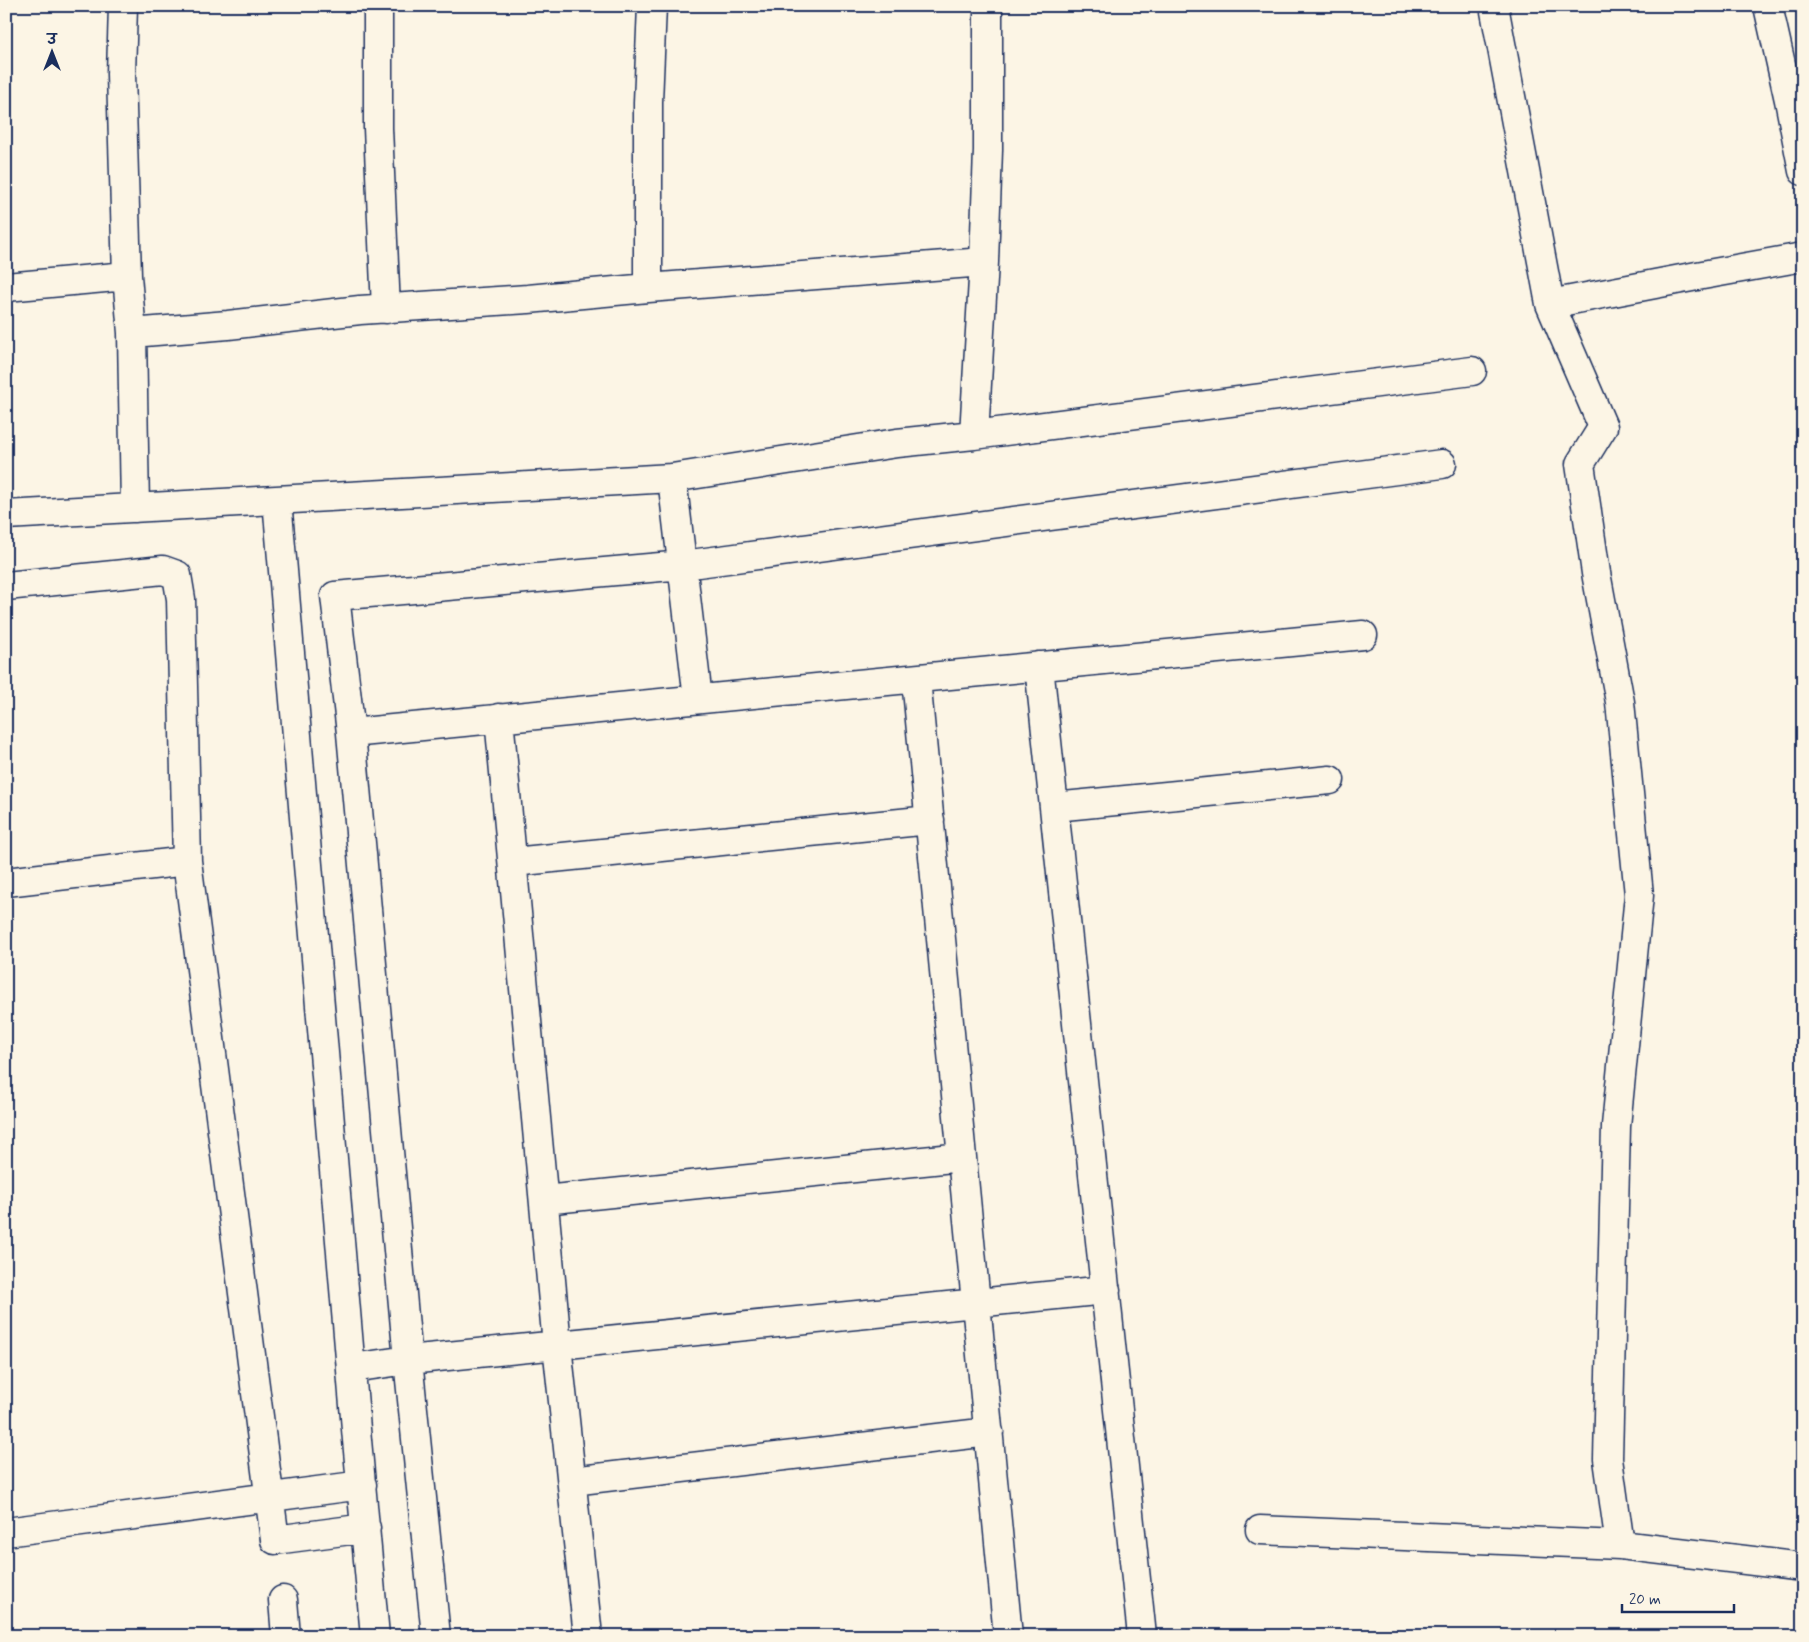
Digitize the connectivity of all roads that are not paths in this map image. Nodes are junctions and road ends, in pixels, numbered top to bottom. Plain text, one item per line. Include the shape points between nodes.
1 (123, 6) edge
2 (378, 6) edge
3 (652, 6) edge
4 (988, 6) edge
5 (1494, 6) edge
6 (1768, 6) edge
7 (1803, 171) edge
8 (1803, 257) edge
9 (984, 262) junction
10 (128, 276) junction
11 (6, 287) edge
12 (648, 288) junction
13 (1550, 304) junction
14 (386, 309) junction
15 (132, 333) junction
16 (1472, 371) dead end
17 (974, 435) junction
18 (1442, 464) dead end
19 (672, 478) junction
20 (277, 500) junction
21 (135, 508) junction
22 (6, 515) edge
23 (683, 565) junction
24 (6, 586) edge
25 (1363, 635) dead end
26 (1039, 666) junction
27 (916, 679) junction
28 (698, 699) junction
29 (499, 718) junction
30 (351, 733) junction
31 (1330, 780) dead end
32 (1054, 807) junction
33 (930, 820) junction
34 (187, 861) junction
35 (512, 862) junction
36 (6, 882) edge
37 (962, 1157) junction
38 (544, 1200) junction
39 (1106, 1290) junction
40 (976, 1304) junction
41 (557, 1345) junction
42 (408, 1360) junction
43 (352, 1368) junction
44 (989, 1432) junction
45 (572, 1481) junction
46 (362, 1485) junction
47 (270, 1497) junction
48 (366, 1528) junction
49 (1260, 1530) dead end
50 (6, 1532) edge
51 (1620, 1545) junction
52 (1803, 1566) edge
53 (283, 1600) dead end
54 (286, 1636) edge
55 (376, 1636) edge
56 (436, 1636) edge
57 (588, 1636) edge
58 (1008, 1636) edge
59 (1142, 1636) edge

1 - 10 street via 121,74
2 - 14 street via 378,128
3 - 12 street via 648,102
4 - 9 street
5 - 13 street
6 - 7 street
8 - 13 street
9 - 12 street
9 - 17 street
10 - 11 street
10 - 15 street
12 - 14 street
13 - 51 street via 1603,427 1580,464 1620,702 1639,895 1616,1126 1608,1459
14 - 15 street
15 - 21 street
16 - 17 street
17 - 19 street via 897,443
18 - 23 street
19 - 20 street
19 - 23 street
20 - 21 street
20 - 43 street
21 - 22 street
23 - 28 street
23 - 30 street via 335,596
24 - 34 street via 163,570 177,575 181,599
25 - 26 street
26 - 27 street
26 - 32 street
27 - 28 street
27 - 33 street
28 - 29 street
29 - 30 street
29 - 35 street
30 - 42 street
31 - 32 street
32 - 39 street
33 - 35 street
33 - 37 street
34 - 36 street
34 - 47 street
35 - 38 street
37 - 38 street
37 - 40 street
38 - 41 street
39 - 40 street
39 - 59 street
40 - 41 street
40 - 44 street
41 - 42 street
41 - 45 street
42 - 43 street
42 - 56 street
43 - 46 street
44 - 45 street
44 - 58 street
45 - 57 street
46 - 47 street
46 - 48 street
47 - 48 street via 275,1540
47 - 50 street
48 - 55 street
49 - 51 street
51 - 52 street
53 - 54 street

